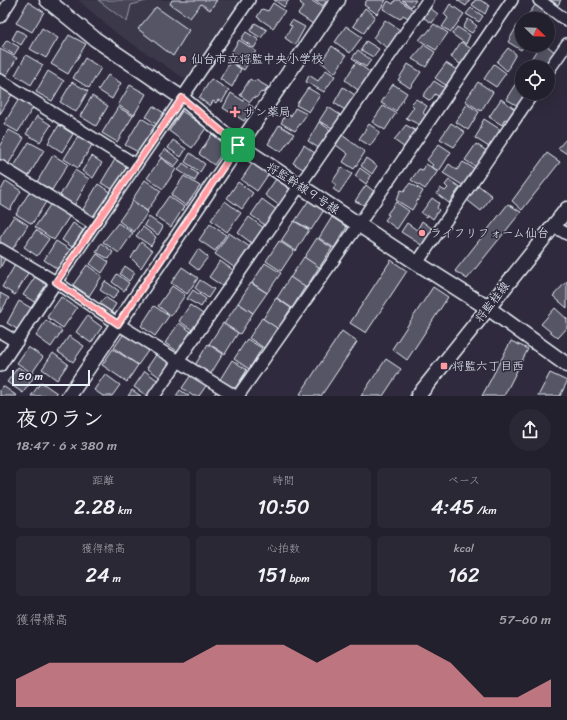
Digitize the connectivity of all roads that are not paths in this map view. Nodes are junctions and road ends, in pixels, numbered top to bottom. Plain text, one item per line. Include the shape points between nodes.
1 (11, 0) edge
2 (47, 0) edge
3 (249, 0) edge
4 (338, 0) edge
5 (428, 0) edge
6 (512, 0) edge
7 (538, 0) edge
8 (0, 17) edge
9 (567, 21) edge
10 (567, 44) edge
11 (555, 61) edge
12 (0, 80) edge
13 (182, 98) junction
14 (528, 100) edge
15 (238, 145) junction
16 (136, 165) junction
17 (0, 166) edge
18 (300, 186) junction
19 (567, 209) edge
20 (359, 224) junction
21 (95, 225) junction
22 (553, 226) junction
23 (567, 234) edge
24 (0, 250) edge
25 (417, 263) junction
26 (56, 282) junction
27 (488, 308) junction
28 (118, 324) junction
29 (0, 332) edge
30 (17, 342) junction
31 (178, 361) junction
32 (567, 365) edge
33 (0, 366) edge
34 (69, 396) edge
35 (154, 396) edge
36 (235, 396) edge
37 (238, 396) edge
38 (418, 396) edge

1 - 8 street
2 - 13 street, 将監幹線９号線 via 95,39
3 - 13 street
4 - 15 street
5 - 18 street
6 - 20 street
7 - 9 street
10 - 11 street
12 - 16 street
13 - 15 street, 将監幹線９号線
13 - 16 street
14 - 25 street
15 - 18 street, 将監幹線９号線
15 - 28 street
16 - 21 street
17 - 21 street
18 - 20 street, 将監幹線９号線
18 - 31 street
19 - 22 street, 将監桂線
20 - 25 street, 将監幹線９号線
20 - 37 street
21 - 26 street
22 - 23 street
22 - 27 street, 将監桂線
24 - 26 street
25 - 27 street, 将監幹線９号線
26 - 28 street
26 - 30 street
27 - 32 street, 将監幹線９号線
27 - 38 street, 将監桂線
28 - 31 street
28 - 34 street
29 - 30 street
30 - 33 street
31 - 35 street
31 - 36 street

